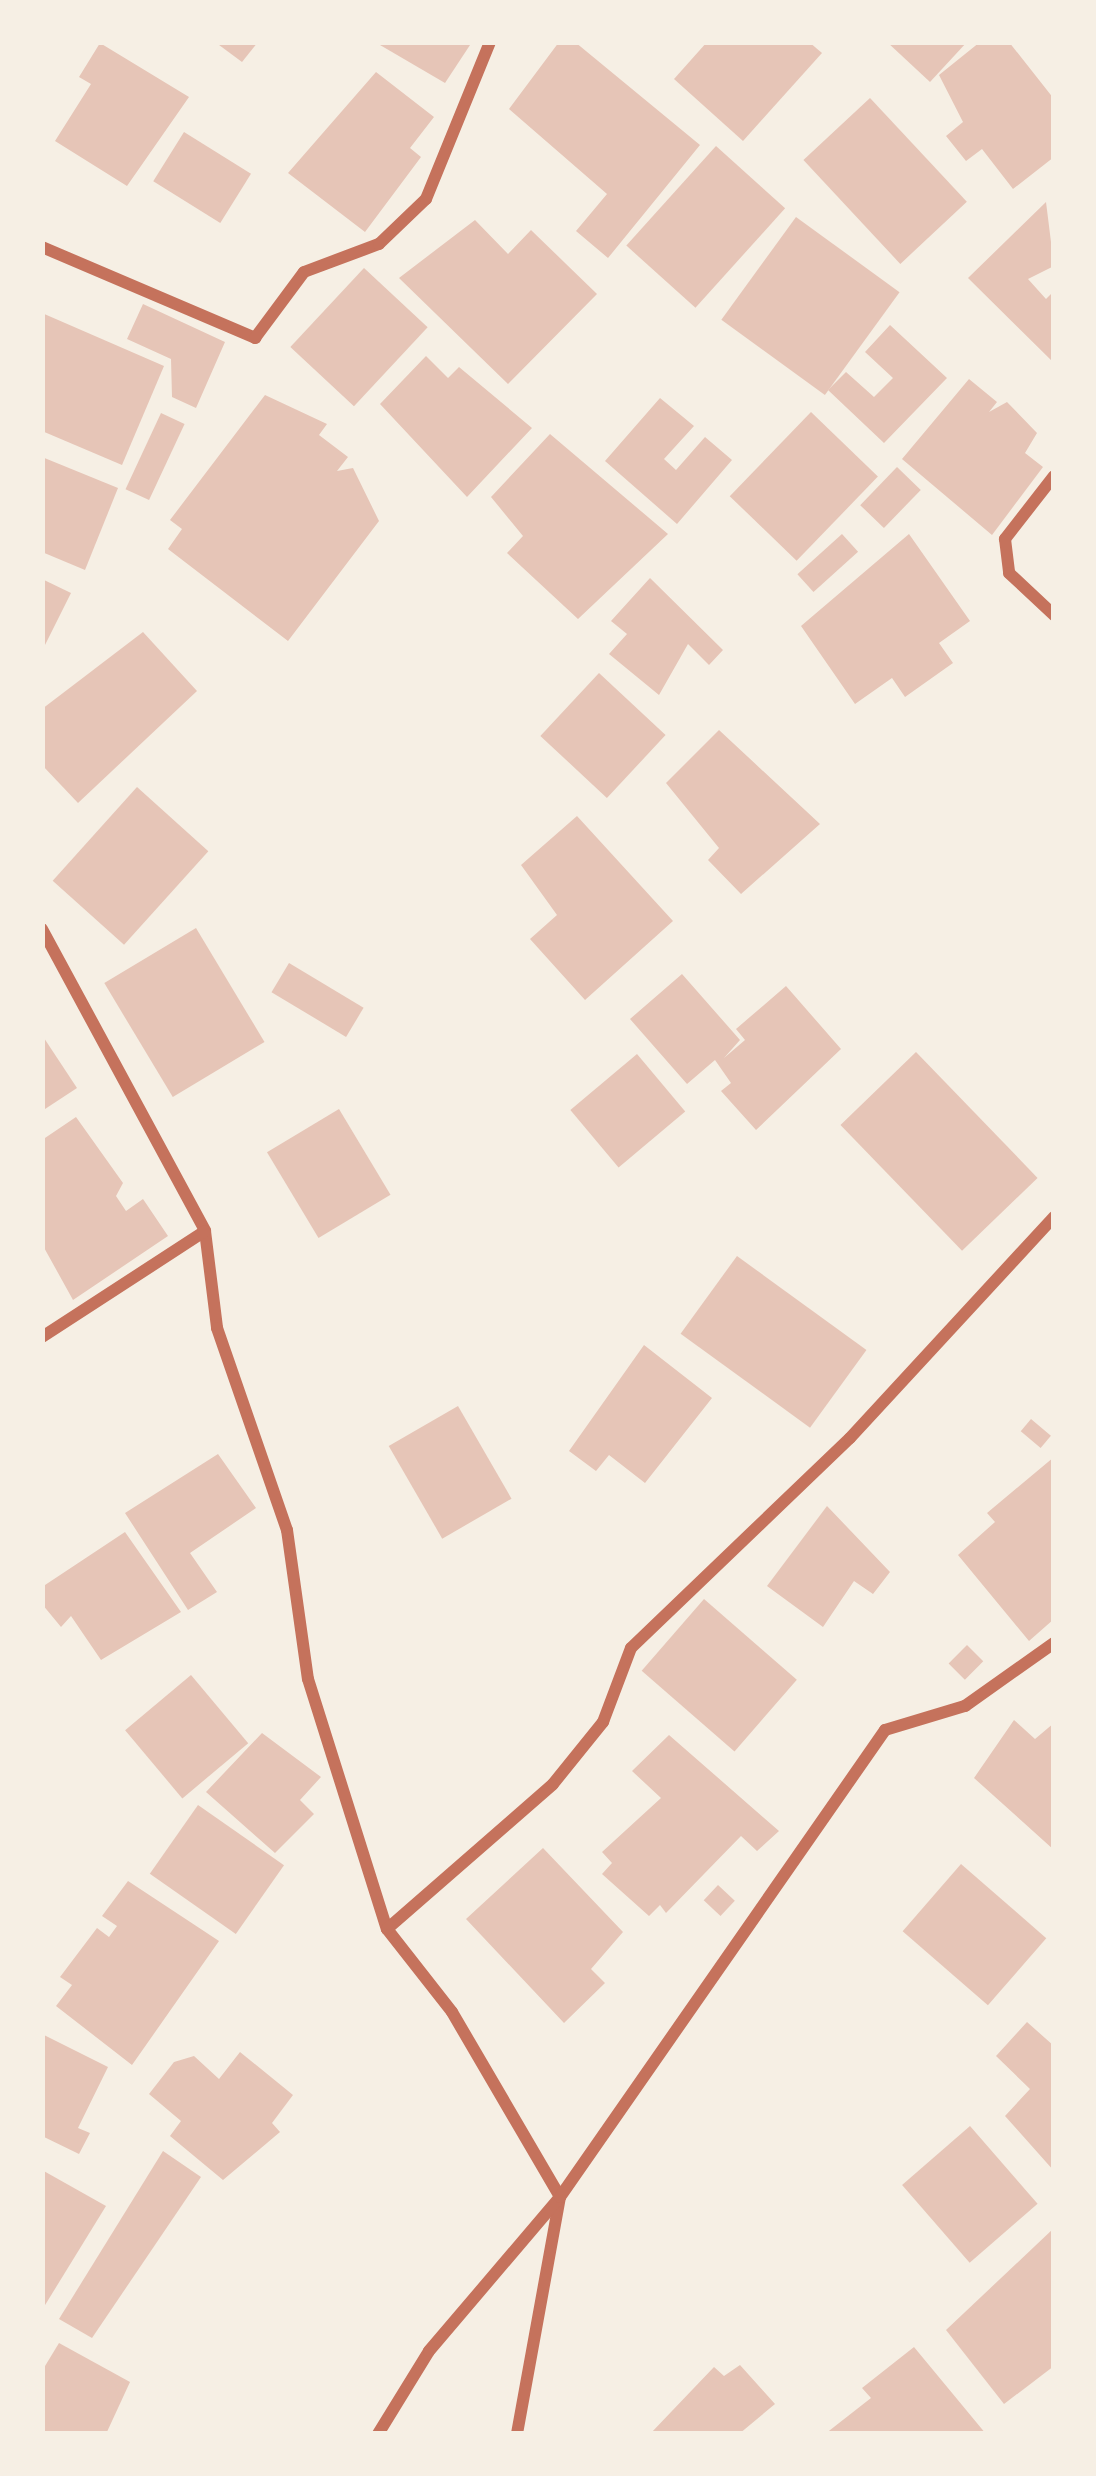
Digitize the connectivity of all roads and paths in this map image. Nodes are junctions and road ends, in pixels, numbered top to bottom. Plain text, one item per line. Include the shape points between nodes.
1 (490, 42) edge
2 (42, 247) edge
3 (1054, 476) edge
4 (1054, 615) edge
5 (42, 929) edge
6 (1054, 1217) edge
7 (205, 1231) junction
8 (42, 1336) edge
9 (1054, 1643) edge
10 (388, 1929) junction
11 (560, 2197) junction
12 (378, 2434) edge
13 (517, 2434) edge

1 - 2 street via 425,199 379,244 304,272 256,338
3 - 4 street via 1005,538 1009,572
5 - 7 street
6 - 10 street via 850,1438 631,1648 603,1722 553,1784
7 - 8 street
7 - 10 street via 217,1328 287,1530 308,1679
9 - 11 street via 965,1706 885,1730
10 - 11 street via 452,2012
11 - 12 street via 428,2351
11 - 13 street

